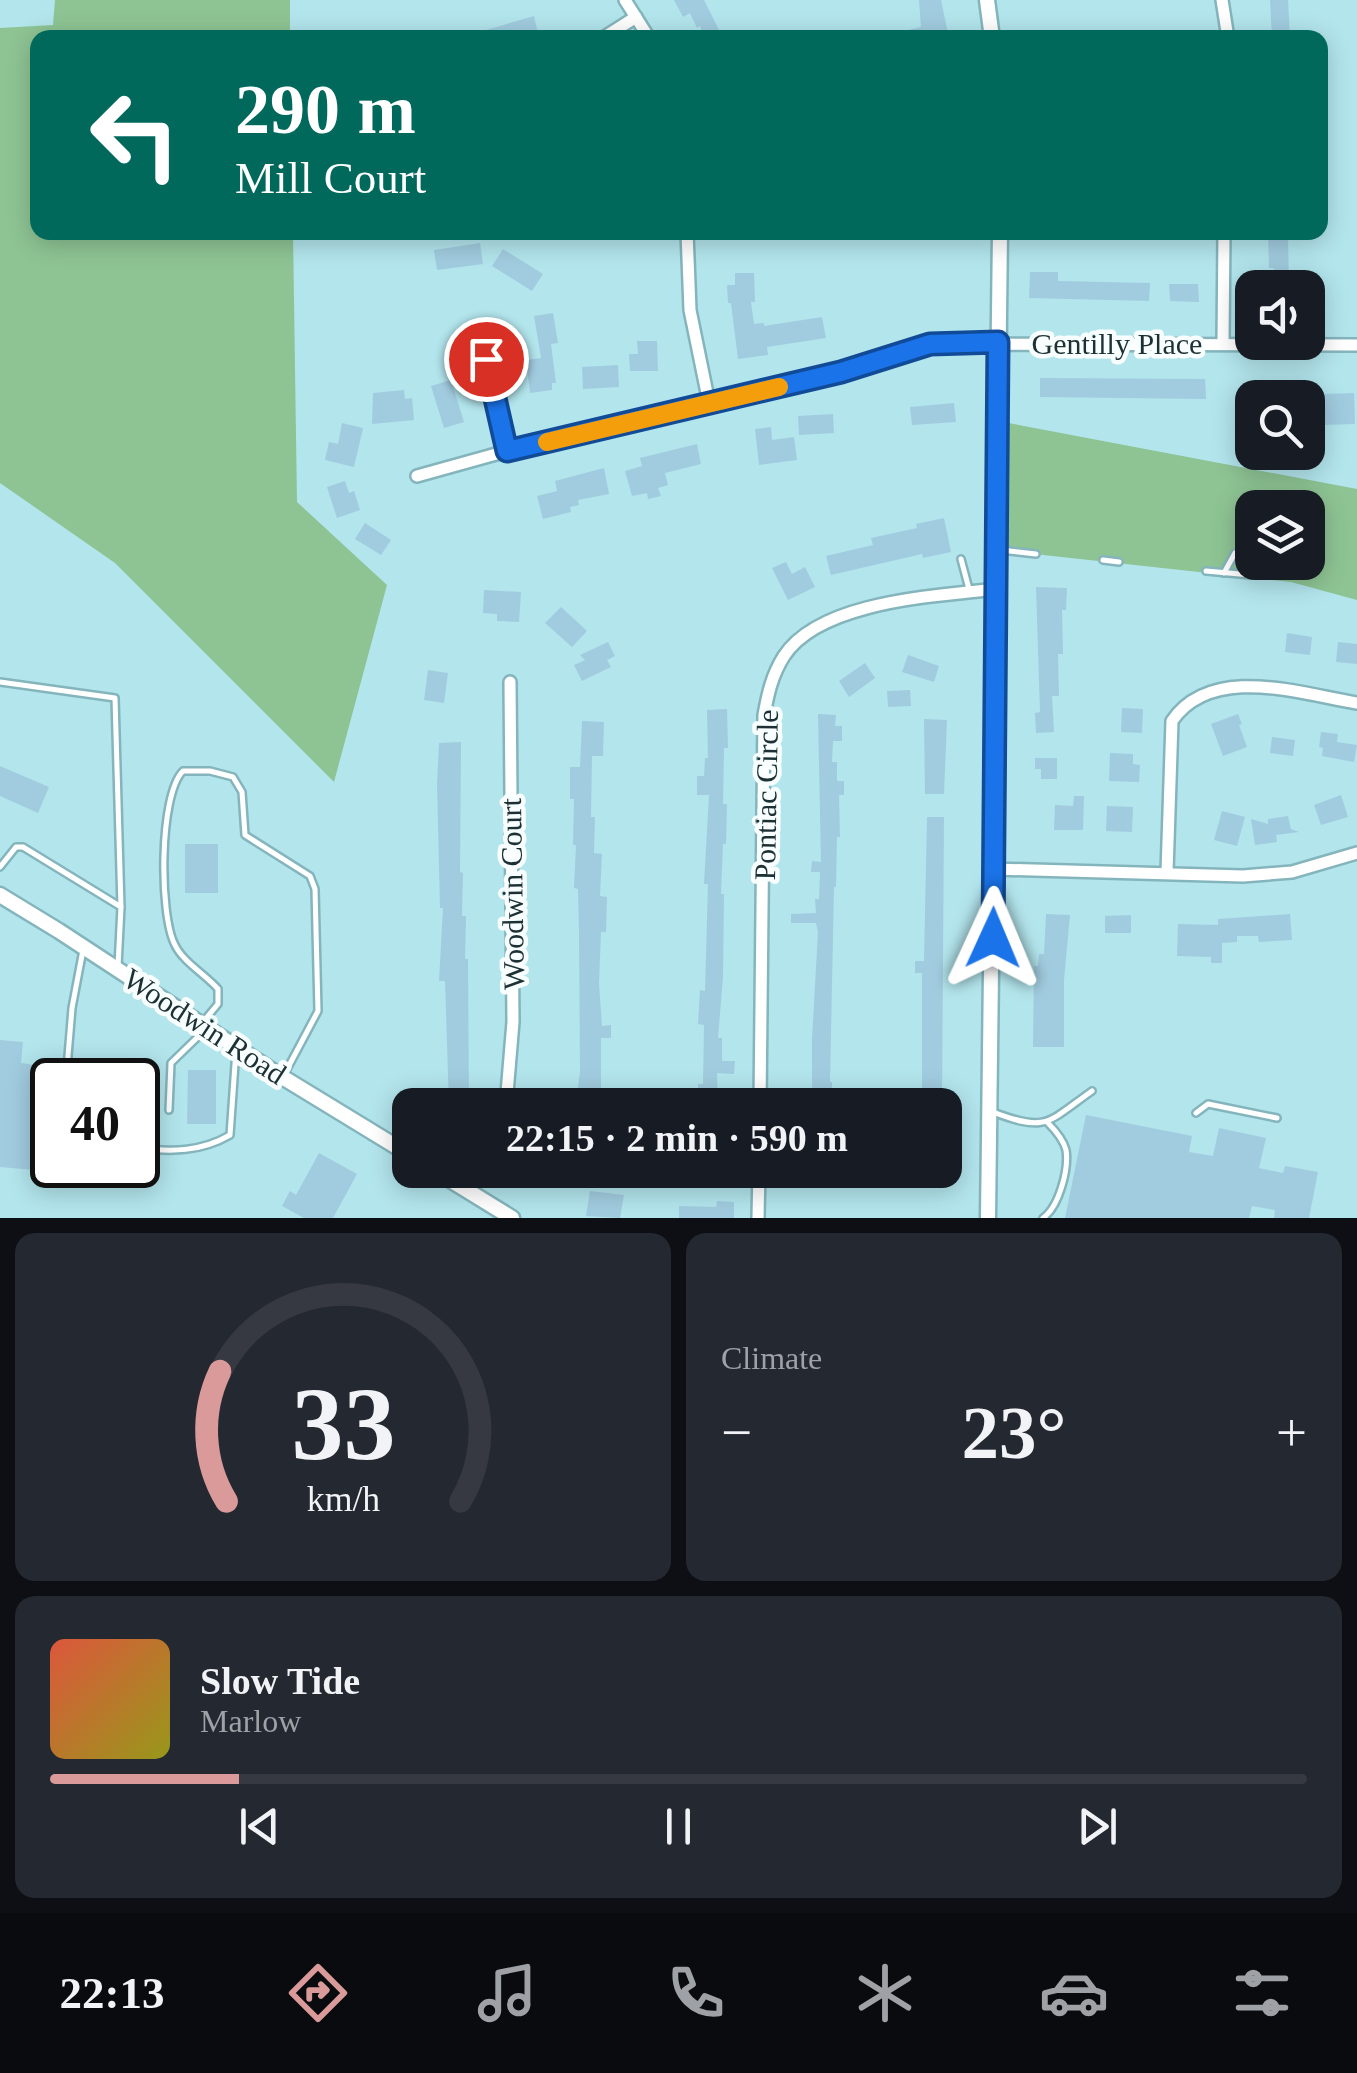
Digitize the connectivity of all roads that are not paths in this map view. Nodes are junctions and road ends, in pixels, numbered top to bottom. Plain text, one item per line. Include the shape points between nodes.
1 (625, 0) edge
2 (986, 0) edge
3 (1222, 0) edge
4 (636, 17) junction
5 (616, 30) edge
6 (644, 30) edge
7 (991, 30) edge
8 (1227, 30) edge
9 (687, 240) edge
10 (1000, 240) edge
11 (1224, 240) edge
12 (480, 328) dead end
13 (998, 342) junction
14 (1222, 343) junction
15 (1357, 344) edge
16 (708, 403) junction
17 (507, 451) junction
18 (417, 476) dead end
19 (998, 550) junction
20 (1235, 553) edge
21 (1036, 554) dead end
22 (961, 559) dead end
23 (1103, 560) dead end
24 (1119, 562) dead end
25 (1206, 571) dead end
26 (1224, 573) junction
27 (1235, 574) edge
28 (996, 589) junction
29 (969, 592) junction
30 (0, 682) edge
31 (510, 682) dead end
32 (1357, 704) edge
33 (1357, 852) edge
34 (0, 867) edge
35 (994, 869) junction
36 (1167, 872) junction
37 (0, 896) edge
38 (120, 907) junction
39 (84, 947) junction
40 (117, 969) junction
41 (204, 1026) junction
42 (236, 1048) junction
43 (68, 1058) edge
44 (282, 1078) junction
45 (507, 1088) edge
46 (760, 1088) edge
47 (1092, 1092) dead end
48 (168, 1110) dead end
49 (990, 1111) junction
50 (1196, 1114) dead end
51 (1277, 1118) dead end
52 (1047, 1122) junction
53 (392, 1144) edge
54 (160, 1150) edge
55 (463, 1188) edge
56 (758, 1188) edge
57 (466, 1190) joint
58 (512, 1218) edge
59 (758, 1218) edge
60 (988, 1218) edge
61 (1044, 1218) edge

1 - 4 street
2 - 7 street
3 - 8 street
4 - 5 street
4 - 6 street
9 - 16 street via 690,310
10 - 13 street
11 - 14 street
12 - 17 street
13 - 14 street, Gentilly Place
13 - 16 street, Gentilly Place via 930,344
13 - 19 street
14 - 15 street, Gentilly Place
16 - 17 street, Gentilly Place
17 - 18 street, Gentilly Place
19 - 21 lane
19 - 28 street
20 - 26 lane
22 - 29 lane
23 - 24 lane
25 - 26 lane
26 - 27 lane
28 - 29 street, Pontiac Circle
28 - 35 street
29 - 46 street, Pontiac Circle via 840,617 809,631 786,652 770,681 764,714
30 - 38 lane via 114,698
31 - 45 street, Woodwin Court via 513,1022
32 - 36 street via 1256,686 1208,693 1180,708 1172,721
33 - 36 street via 1292,872
34 - 38 lane via 23,847
35 - 36 street
35 - 49 street
37 - 39 street, Woodwin Road
38 - 40 lane
39 - 40 street, Woodwin Road
39 - 43 lane
40 - 41 street, Woodwin Road
41 - 42 street, Woodwin Road
41 - 44 lane via 218,1004 218,989 174,944 164,868 174,783 193,770 233,777 242,792 245,835 310,876 315,889 318,1010
41 - 48 lane via 170,1063
42 - 44 street, Woodwin Road
42 - 54 lane via 230,1135 210,1147
44 - 53 street, Woodwin Road
47 - 52 lane
49 - 52 lane via 1020,1122
49 - 60 street
50 - 51 lane via 1208,1104
52 - 61 lane via 1067,1157 1056,1202
55 - 57 street
56 - 59 street
57 - 58 street

